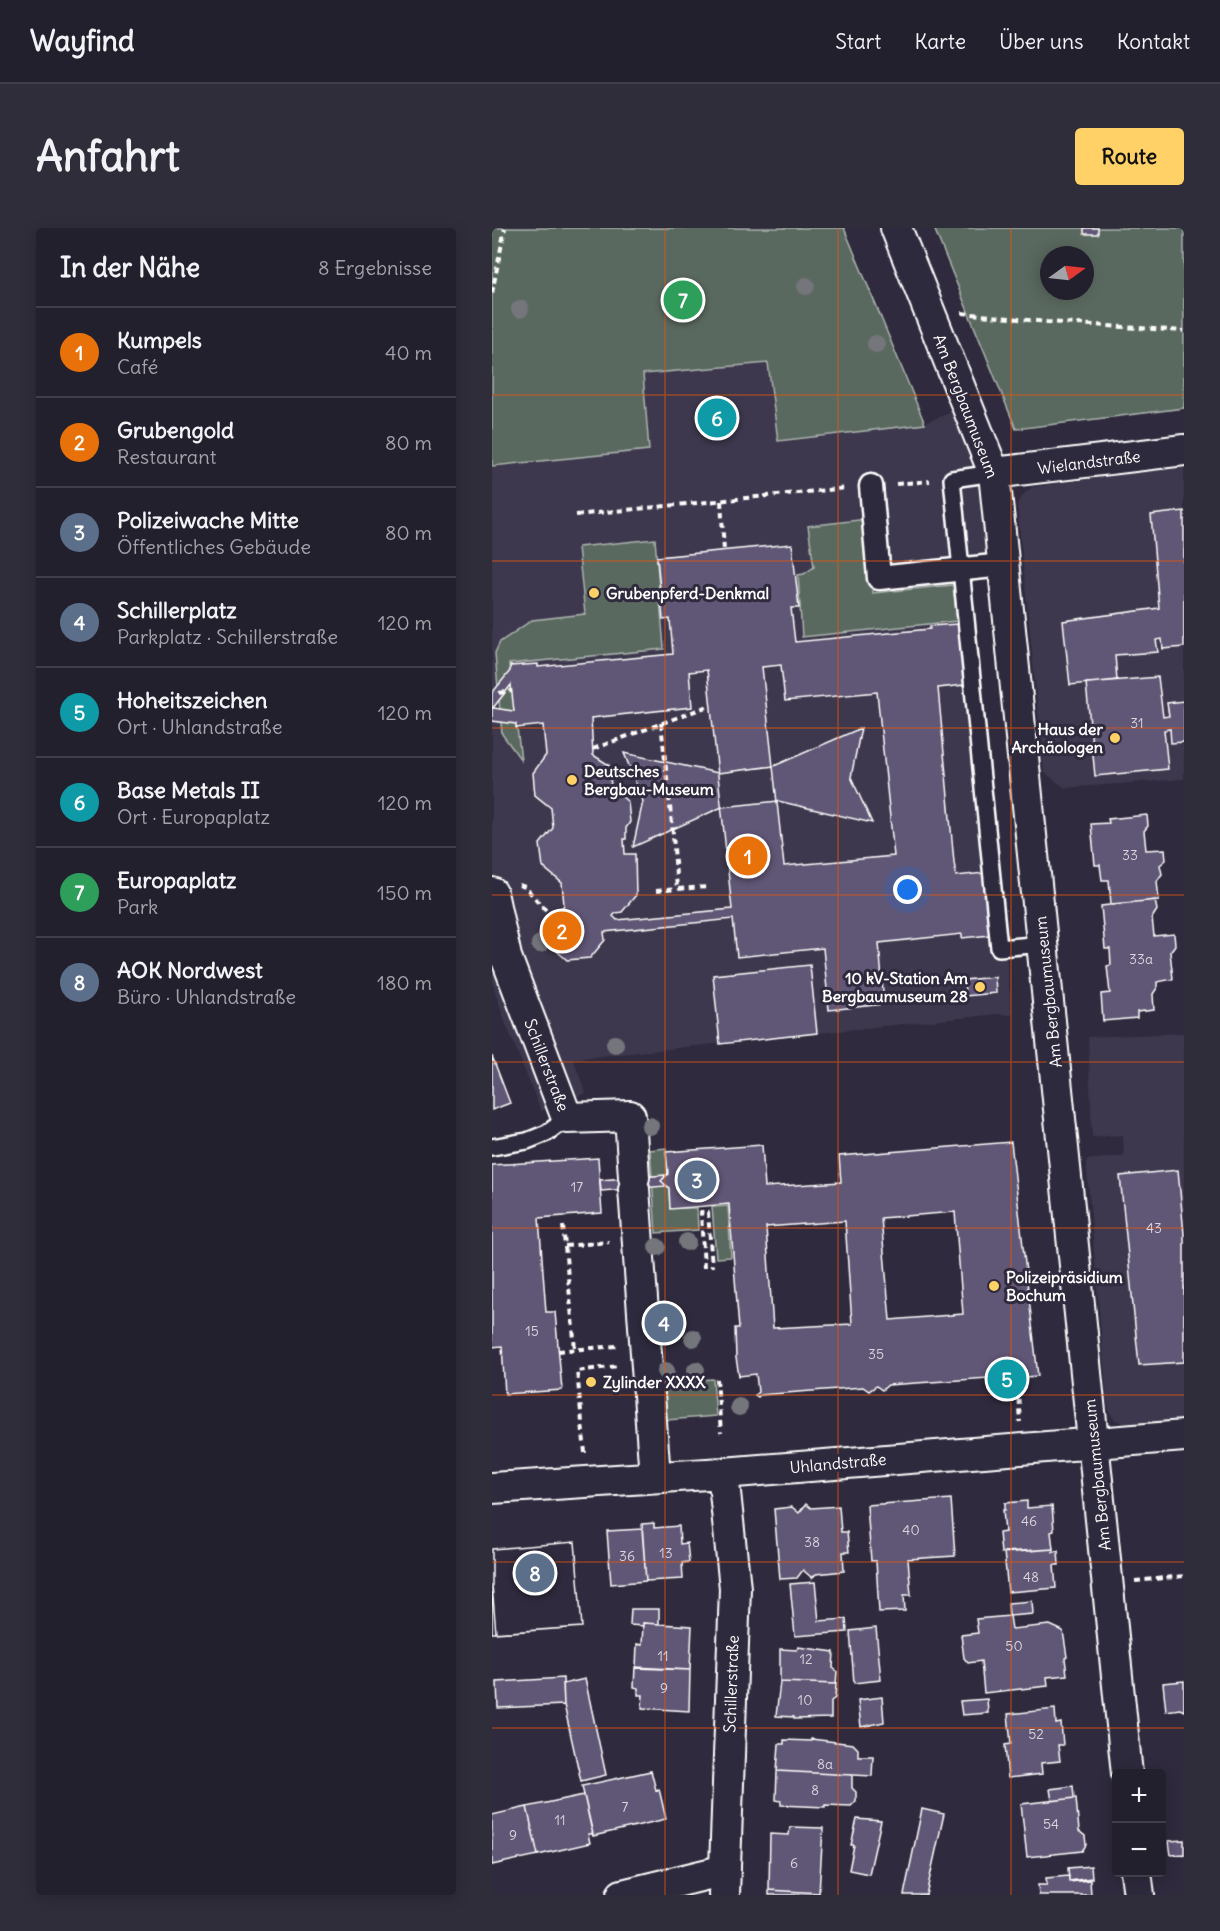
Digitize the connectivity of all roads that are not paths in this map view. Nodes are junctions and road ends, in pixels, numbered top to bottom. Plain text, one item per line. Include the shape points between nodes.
1 (896, 228) edge
2 (1184, 450) edge
3 (994, 473) junction
4 (871, 486) road end
5 (1004, 565) junction
6 (960, 570) junction
7 (504, 888) edge
8 (1043, 944) junction
9 (567, 1118) junction
10 (492, 1147) edge
11 (1184, 1436) edge
12 (1094, 1442) junction
13 (723, 1473) junction
14 (655, 1476) junction
15 (492, 1488) edge
16 (1126, 1769) edge
17 (1136, 1877) edge
18 (724, 1882) edge
19 (622, 1895) edge
20 (1138, 1895) edge

1 - 3 street, Am Bergbaumuseum
2 - 3 street, Wielandstraße
3 - 5 street, Am Bergbaumuseum
3 - 6 lane via 951,479
4 - 6 street via 879,578
5 - 6 street
5 - 8 street, Am Bergbaumuseum
6 - 8 lane via 999,948
7 - 9 street, Schillerstraße via 506,957
8 - 12 street, Am Bergbaumuseum
9 - 10 lane via 547,1133 527,1141
9 - 14 street, Schillerstraße via 630,1116
11 - 12 street, Uhlandstraße
12 - 13 street, Uhlandstraße
12 - 16 street, Am Bergbaumuseum
13 - 14 street, Uhlandstraße
13 - 18 street, Schillerstraße via 735,1588
14 - 15 street, Uhlandstraße
17 - 20 street
18 - 19 street

